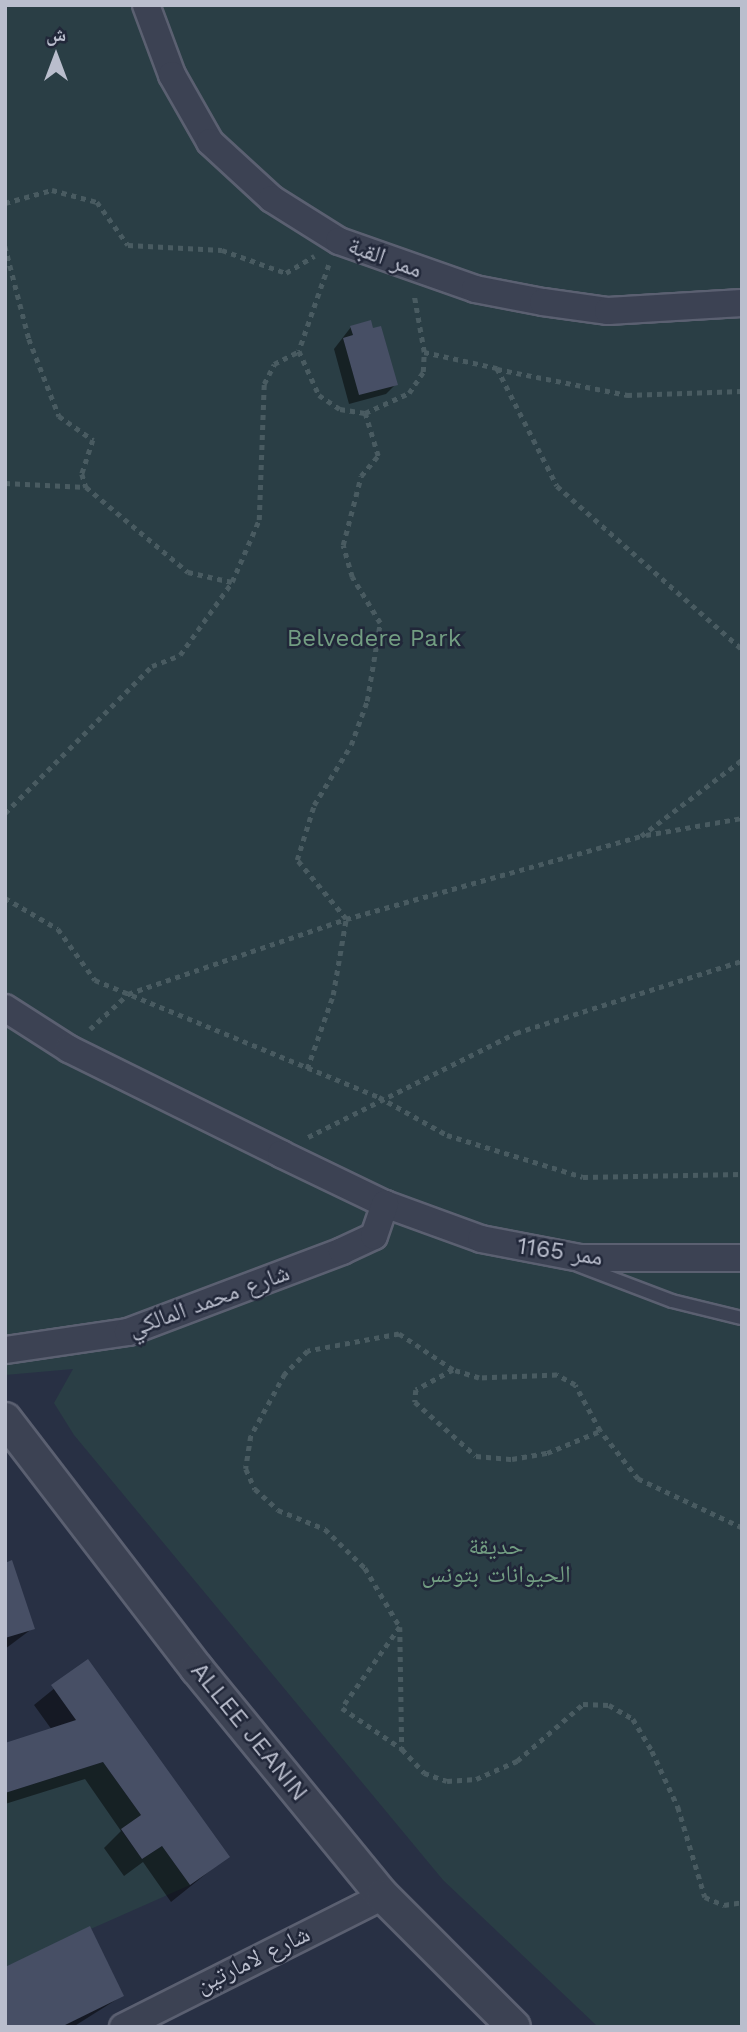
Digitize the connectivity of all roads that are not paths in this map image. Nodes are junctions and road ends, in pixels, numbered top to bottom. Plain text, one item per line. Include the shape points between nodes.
1 (146, 5) edge
2 (742, 303) edge
3 (5, 1008) edge
4 (385, 1204) junction
5 (537, 1250) junction
6 (742, 1258) edge
7 (742, 1318) edge
8 (5, 1350) edge
9 (5, 1419) edge
10 (383, 1896) junction
11 (123, 2027) edge
12 (514, 2027) edge

1 - 2 street, ممر القبة via 172,75 210,142 272,199 338,241 475,289 608,311
3 - 4 street, ممر 1165 via 69,1049
4 - 5 street, ممر 1165 via 481,1239
4 - 8 street, شارع محمد المالكي via 374,1236 342,1251 128,1332
5 - 6 street, ممر 1165 via 665,1262
5 - 7 lane via 672,1301
9 - 10 street, ALLEE JEANIN via 197,1669
10 - 11 street, شارع لامارتين
10 - 12 street, ALLEE JEANIN

